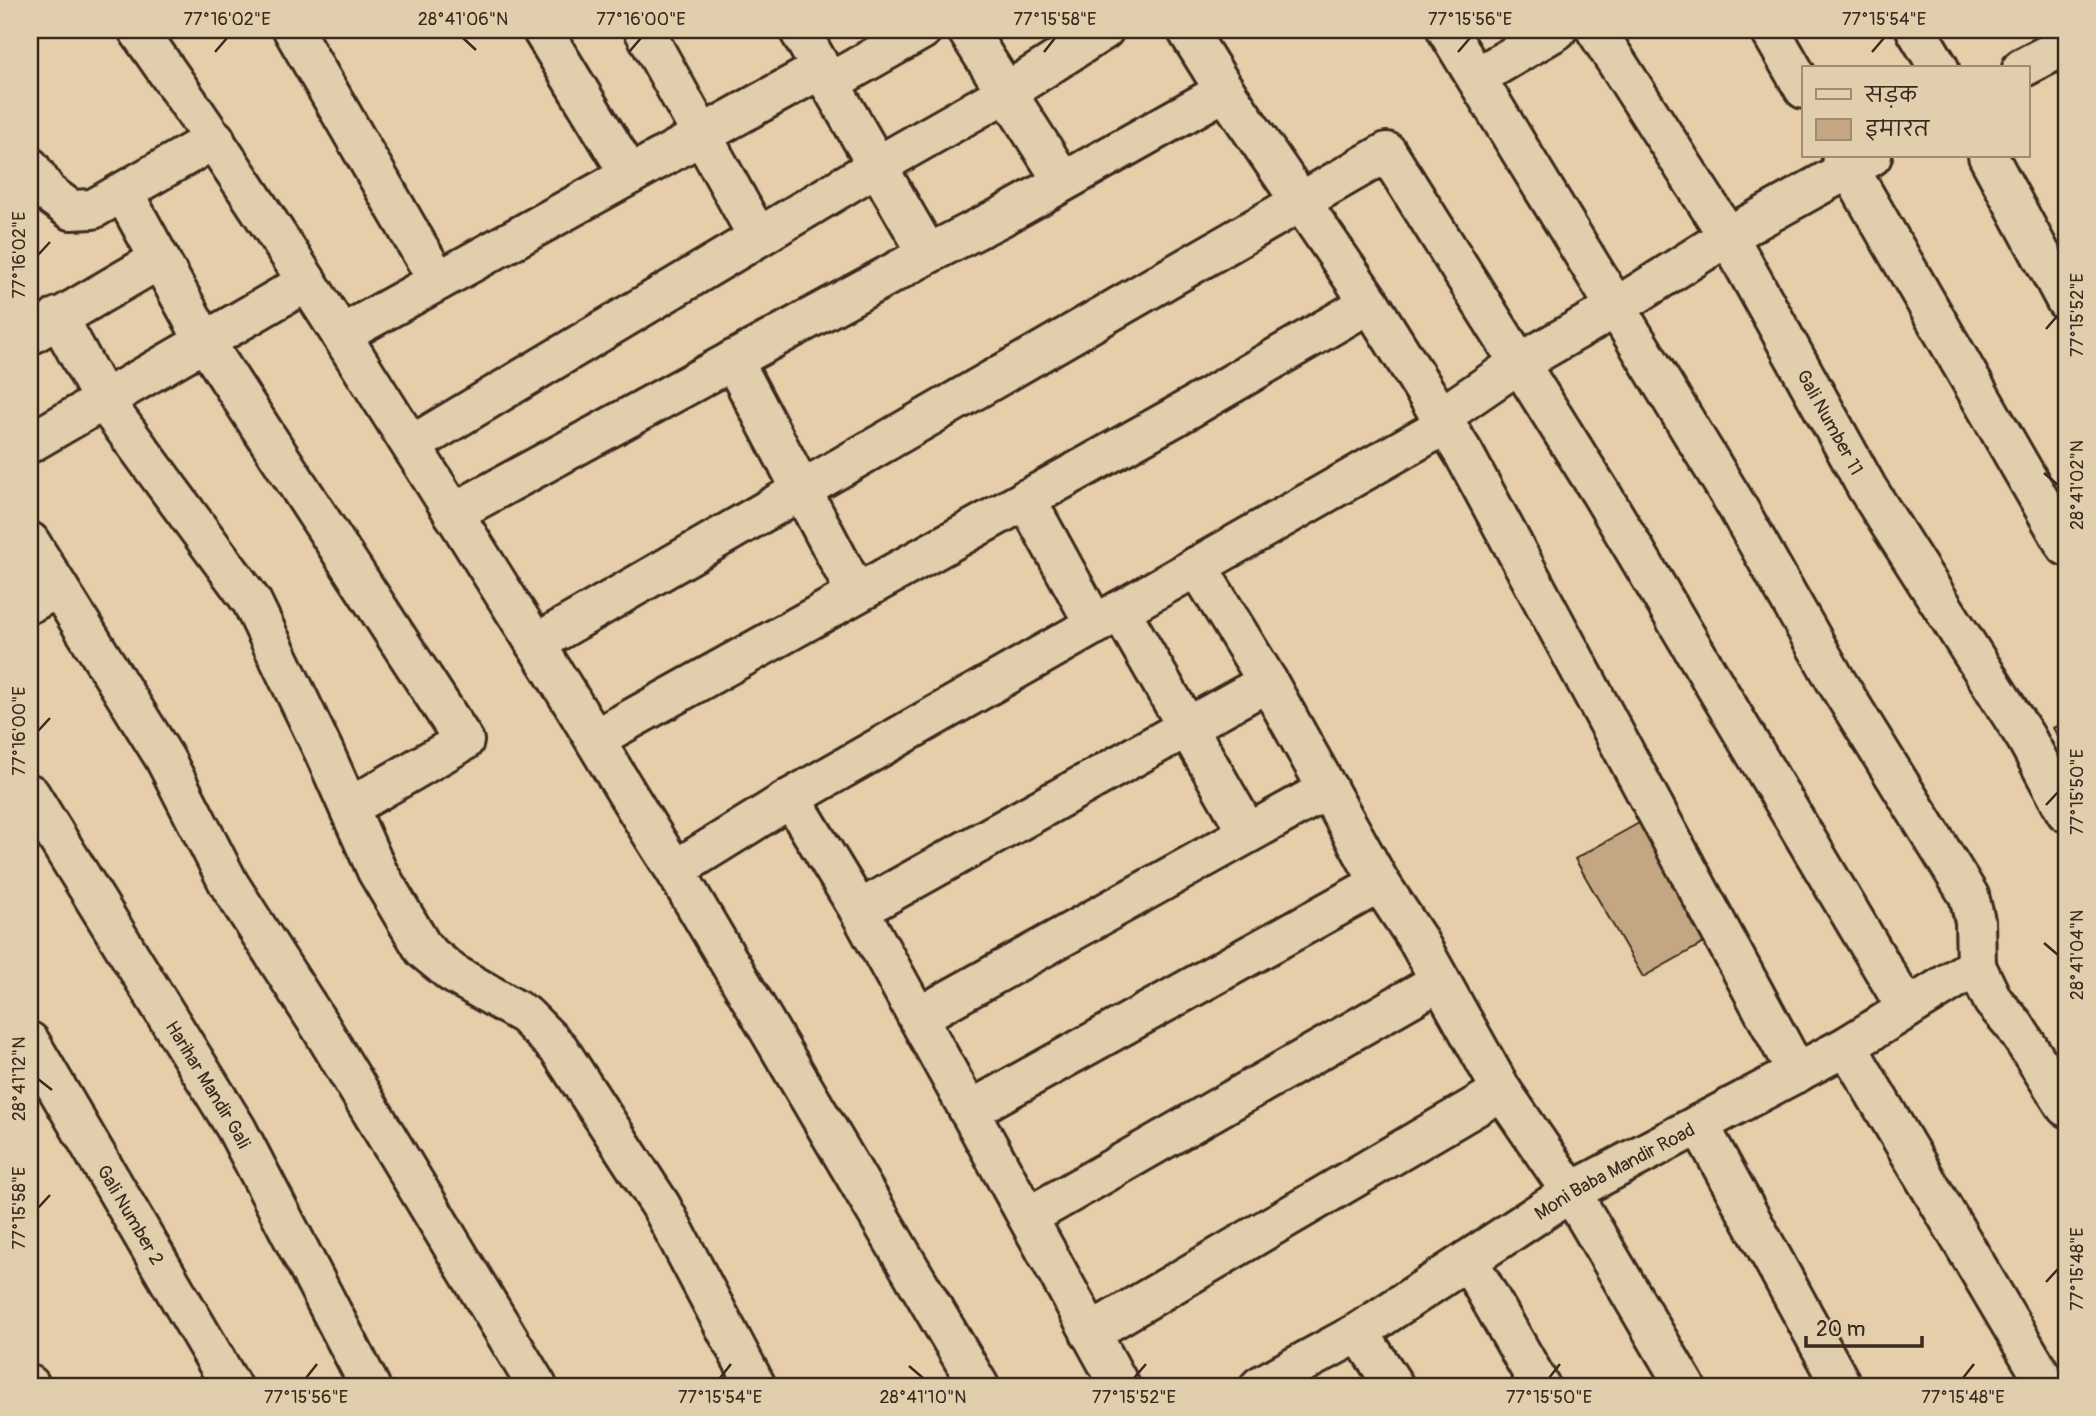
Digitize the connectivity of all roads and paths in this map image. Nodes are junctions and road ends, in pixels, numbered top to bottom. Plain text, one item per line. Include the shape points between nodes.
1 (138, 30) edge
2 (293, 30) edge
3 (542, 30) edge
4 (643, 30) edge
5 (799, 30) edge
6 (922, 30) edge
7 (967, 30) edge
8 (1104, 30) edge
9 (1186, 30) edge
10 (1447, 30) edge
11 (1557, 30) edge
12 (1596, 30) edge
13 (1770, 30) edge
14 (1916, 30) edge
15 (2066, 45) edge
16 (1938, 66) edge
17 (2026, 66) edge
18 (825, 76) junction
19 (1477, 77) junction
20 (1802, 86) edge
21 (1225, 91) junction
22 (1007, 92) junction
23 (702, 135) junction
24 (215, 139) junction
25 (1989, 158) edge
26 (1854, 160) edge
27 (877, 166) junction
28 (30, 169) edge
29 (630, 175) junction
30 (1063, 181) junction
31 (123, 192) junction
32 (1301, 201) junction
33 (1728, 236) junction
34 (758, 237) junction
35 (928, 254) junction
36 (160, 259) junction
37 (438, 281) junction
38 (307, 282) junction
39 (2066, 301) edge
40 (1370, 303) junction
41 (1615, 308) junction
42 (40, 321) edge
43 (341, 335) junction
44 (205, 342) junction
45 (733, 360) junction
46 (1518, 364) junction
47 (104, 401) junction
48 (1441, 417) junction
49 (30, 443) edge
50 (412, 445) junction
51 (802, 490) junction
52 (1026, 499) junction
53 (453, 513) junction
54 (30, 542) edge
55 (2066, 546) edge
56 (1197, 566) junction
57 (856, 593) junction
58 (44, 596) edge
59 (1107, 617) junction
60 (535, 644) junction
61 (1268, 682) junction
62 (1188, 726) junction
63 (595, 739) junction
64 (1328, 789) junction
65 (30, 794) edge
66 (791, 798) junction
67 (350, 807) junction
68 (2066, 812) edge
69 (1248, 833) junction
70 (675, 870) junction
71 (1380, 883) junction
72 (859, 910) junction
73 (1976, 966) junction
74 (1440, 981) junction
75 (1907, 1009) junction
76 (918, 1017) junction
77 (30, 1042) edge
78 (1847, 1046) junction
79 (1797, 1073) junction
80 (1502, 1091) junction
81 (2066, 1107) edge
82 (969, 1111) junction
83 (1699, 1124) junction
84 (1571, 1192) junction
85 (1028, 1217) junction
86 (1468, 1260) junction
87 (1359, 1332) junction
88 (1090, 1333) junction
89 (2043, 1376) edge
90 (231, 1386) edge
91 (370, 1386) edge
92 (537, 1386) edge
93 (757, 1386) edge
94 (979, 1386) edge
95 (1120, 1386) edge
96 (1260, 1386) edge
97 (1394, 1386) edge
98 (1540, 1386) edge
99 (1685, 1386) edge
100 (1842, 1386) edge

1 - 24 street
2 - 37 street
3 - 29 street
4 - 23 street
5 - 18 street
6 - 18 street
7 - 22 street
8 - 22 street
9 - 21 street
10 - 19 street
11 - 19 street
12 - 33 street, Gali Number 11
13 - 20 street
14 - 16 street
15 - 17 street
18 - 23 street
18 - 27 street
19 - 41 street
21 - 30 street
21 - 32 street
22 - 27 street
22 - 30 street
23 - 29 street
23 - 34 street
24 - 31 street
24 - 38 street
25 - 39 street
26 - 33 street
26 - 55 street
27 - 34 street
27 - 35 street
28 - 31 street via 48,193 71,210 93,209
29 - 37 street
30 - 35 street
31 - 36 street
32 - 40 street
32 - 46 street via 1387,152
32 - 51 street
33 - 41 street
33 - 68 street, Gali Number 11 via 1867,488 2026,738
34 - 50 street
35 - 45 street
36 - 42 street
36 - 44 street
37 - 43 street
38 - 43 street
38 - 44 street
40 - 48 street
40 - 52 street
41 - 46 street
41 - 73 street via 1969,897 1975,921
42 - 47 street
43 - 50 street
44 - 47 street
44 - 67 street via 464,741
45 - 51 street
45 - 53 street
46 - 48 street
46 - 75 street via 1663,597
47 - 49 street
47 - 67 street via 252,602
48 - 56 street via 1443,426
48 - 79 street
50 - 53 street
51 - 57 street
51 - 60 street
52 - 57 street
52 - 59 street
53 - 60 street
54 - 58 street
56 - 59 street
56 - 61 street
57 - 63 street
58 - 92 street via 165,759 229,884
59 - 62 street
59 - 66 street
60 - 63 street
61 - 62 street
61 - 64 street
62 - 69 street
62 - 72 street
63 - 70 street
64 - 69 street
64 - 71 street
65 - 91 street, Harihar Mandir Gali via 236,1128
66 - 70 street
66 - 72 street
67 - 93 street via 377,871 424,950 452,973 525,1015 559,1049 662,1206
69 - 76 street
70 - 94 street
71 - 74 street
71 - 82 street
72 - 76 street
73 - 75 street, Moni Baba Mandir Road
73 - 81 street via 1993,1001 2014,1025
74 - 80 street
74 - 85 street
75 - 78 street, Moni Baba Mandir Road
76 - 82 street
77 - 90 street, Gali Number 2
78 - 79 street, Moni Baba Mandir Road
78 - 89 street
79 - 83 street, Moni Baba Mandir Road
80 - 84 street
80 - 88 street
82 - 85 street
83 - 84 street, Moni Baba Mandir Road
83 - 100 street
84 - 86 street, Moni Baba Mandir Road
84 - 99 street
85 - 88 street
86 - 87 street, Moni Baba Mandir Road
86 - 98 street
87 - 96 street, Moni Baba Mandir Road
87 - 97 street
88 - 95 street

